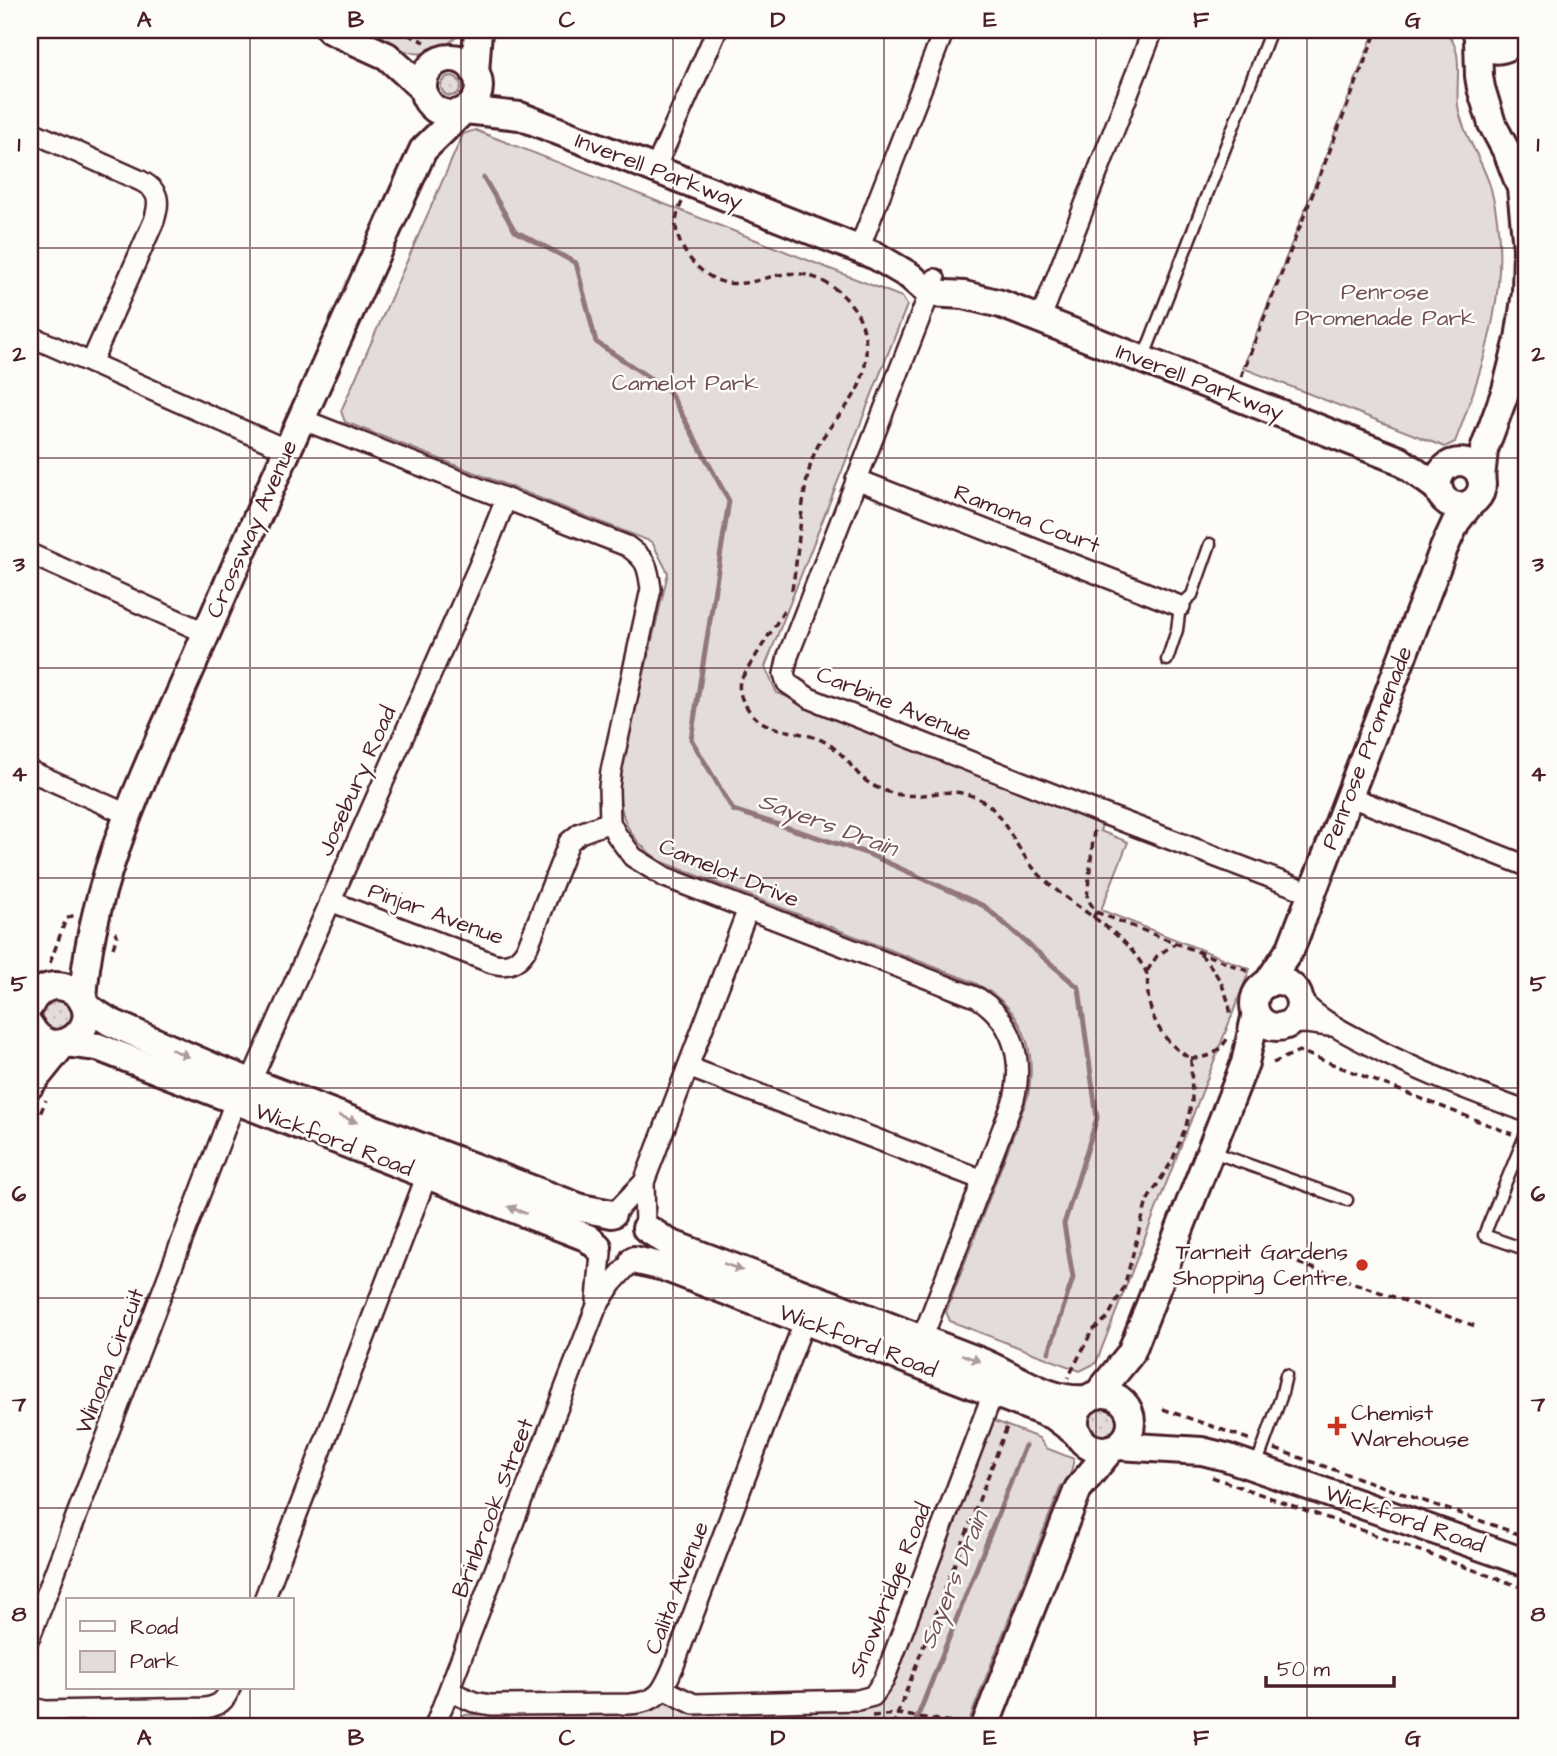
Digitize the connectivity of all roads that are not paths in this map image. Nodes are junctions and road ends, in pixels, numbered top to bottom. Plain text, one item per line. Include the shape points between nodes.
1 (330, 30) edge
2 (476, 30) edge
3 (718, 30) edge
4 (944, 30) edge
5 (1153, 30) edge
6 (1271, 30) edge
7 (1475, 34) edge
8 (1519, 39) edge
9 (438, 53) junction
10 (387, 56) junction
11 (476, 74) junction
12 (423, 91) junction
13 (1486, 101) junction
14 (464, 111) junction
15 (520, 116) junction
16 (30, 131) edge
17 (423, 150) junction
18 (655, 169) junction
19 (867, 252) junction
20 (932, 286) junction
21 (1526, 307) edge
22 (1040, 320) junction
23 (30, 336) edge
24 (1143, 359) junction
25 (91, 363) junction
26 (301, 419) junction
27 (1492, 425) junction
28 (287, 450) junction
29 (1399, 460) junction
30 (1452, 464) junction
31 (1481, 478) junction
32 (856, 479) junction
33 (1441, 493) junction
34 (506, 499) junction
35 (1470, 503) junction
36 (1210, 544) dead end
37 (1444, 548) junction
38 (30, 554) edge
39 (1180, 606) junction
40 (206, 633) junction
41 (1167, 660) dead end
42 (30, 771) edge
43 (1348, 796) junction
44 (129, 815) junction
45 (610, 822) junction
46 (1527, 866) edge
47 (1311, 893) junction
48 (330, 901) junction
49 (748, 909) junction
50 (96, 914) junction
51 (1291, 948) junction
52 (1259, 978) junction
53 (1298, 996) junction
54 (38, 1000) edge
55 (84, 1004) junction
56 (1256, 1013) junction
57 (1286, 1025) junction
58 (1330, 1026) junction
59 (65, 1043) junction
60 (1245, 1063) junction
61 (688, 1067) junction
62 (30, 1085) edge
63 (243, 1091) junction
64 (1527, 1112) edge
65 (1526, 1135) edge
66 (1209, 1151) junction
67 (431, 1164) junction
68 (983, 1180) junction
69 (644, 1182) junction
70 (1347, 1200) dead end
71 (613, 1213) junction
72 (646, 1226) junction
73 (600, 1250) junction
74 (1527, 1250) edge
75 (633, 1261) junction
76 (596, 1308) junction
77 (809, 1309) junction
78 (922, 1339) junction
79 (1131, 1353) junction
80 (1286, 1375) dead end
81 (993, 1393) junction
82 (1092, 1397) junction
83 (1128, 1409) junction
84 (1078, 1435) junction
85 (1115, 1448) junction
86 (1260, 1456) junction
87 (1202, 1462) junction
88 (1078, 1489) junction
89 (1527, 1563) edge
90 (265, 1598) edge
91 (30, 1637) edge
92 (667, 1681) junction
93 (229, 1690) edge
94 (449, 1691) junction
95 (30, 1707) edge
96 (435, 1726) edge
97 (985, 1726) edge

1 - 10 street
2 - 9 street
2 - 11 street
3 - 18 street
4 - 19 street
5 - 22 street
6 - 24 lane
7 - 8 street via 1494,50
7 - 13 street
8 - 13 street via 1494,62
9 - 10 street via 418,59
9 - 11 street via 463,61
9 - 12 street via 423,81
10 - 12 street
11 - 14 street via 478,95
11 - 15 street, Inverell Parkway
12 - 14 street via 434,109 453,114
12 - 17 street, Crossway Avenue
13 - 21 street via 1521,188
14 - 15 street, Inverell Parkway
14 - 17 street, Crossway Avenue
15 - 18 street, Inverell Parkway
16 - 25 street via 141,181 155,190 159,199 154,221
17 - 26 street, Crossway Avenue
18 - 19 street, Inverell Parkway
19 - 20 street, Inverell Parkway
20 - 22 street, Inverell Parkway via 1001,304
20 - 32 street, Carbine Avenue
21 - 27 street via 1512,370
22 - 24 street, Inverell Parkway
23 - 25 street
24 - 29 street, Inverell Parkway
25 - 28 street
26 - 28 street, Crossway Avenue
26 - 34 street
27 - 30 street
27 - 31 street
28 - 40 street, Crossway Avenue
29 - 30 street, Inverell Parkway
29 - 33 street, Inverell Parkway
30 - 31 street via 1467,463
30 - 33 street via 1441,473
31 - 35 street via 1481,490
32 - 39 street, Ramona Court
32 - 47 street, Carbine Avenue via 788,656 787,683 810,698
33 - 35 street via 1452,504
33 - 37 street, Penrose Promenade
34 - 45 street via 627,546 648,567 652,589 611,771
34 - 48 street, Josebury Road
35 - 37 street, Penrose Promenade
36 - 39 lane via 1192,595
37 - 43 street, Penrose Promenade
38 - 40 street
39 - 41 lane
40 - 44 street, Crossway Avenue
42 - 44 street
43 - 46 street
43 - 47 street, Penrose Promenade
44 - 50 street, Crossway Avenue
45 - 48 street, Pinjar Avenue via 579,833 569,842 528,946 509,964 492,963
45 - 49 street, Camelot Drive via 640,864
47 - 51 street, Penrose Promenade
48 - 63 street, Josebury Road
49 - 61 street
49 - 68 street, Camelot Drive via 963,991 996,1013 1014,1045 1018,1079
50 - 54 street, Crossway Avenue via 65,970
50 - 55 street, Crossway Avenue
51 - 52 street, Penrose Promenade
51 - 53 street, Penrose Promenade
52 - 53 street via 1284,983
52 - 56 street
53 - 57 street via 1297,1014
53 - 58 street
54 - 55 street via 68,988
54 - 59 street via 43,1041
55 - 59 street via 84,1026
55 -> 63 street, Wickford Road
56 - 57 street via 1269,1026
56 - 60 street
57 - 58 street
57 - 60 street
58 - 64 street via 1416,1069
59 - 62 street
59 - 63 street, Wickford Road via 98,1047
60 - 66 street
61 - 68 street
61 - 69 street
63 - 67 street, Wickford Road
63 - 91 street, Winona Circuit
65 - 74 lane via 1484,1235
66 - 70 lane
66 - 79 street
67 - 71 street, Wickford Road
73 -> 67 street, Wickford Road via 587,1238
67 - 90 street
68 - 78 street, Camelot Drive
69 - 71 street
69 - 72 street
71 - 72 street via 632,1214
71 - 73 street via 597,1231
72 - 75 street via 645,1250
72 -> 77 street, Wickford Road via 669,1242
73 - 75 street via 615,1262
73 - 76 street, Brinbrook Street
75 - 76 street, Brinbrook Street
75 - 77 street, Wickford Road
76 - 94 street, Brinbrook Street
77 - 78 street, Wickford Road
77 - 81 street, Wickford Road
77 - 92 street, Calita Avenue
78 -> 82 street, Wickford Road via 1049,1394
79 - 82 street
79 - 83 street
80 - 86 lane
81 - 84 street, Wickford Road via 1054,1416
81 - 92 street, Snowbridge Road via 877,1692 858,1700 694,1704
82 - 83 street via 1116,1398
82 - 84 street via 1076,1416
83 - 85 street via 1130,1430
83 - 87 street, Wickford Road
84 - 85 street via 1093,1449
84 - 88 street
85 - 87 street, Wickford Road
85 - 88 street
86 - 87 street, Wickford Road
86 - 89 street, Wickford Road
88 - 97 street
92 - 94 street, Calita Avenue via 659,1695 647,1701 615,1704 491,1704
93 - 95 street via 219,1704 205,1708 45,1711
94 - 96 street, Brinbrook Street

